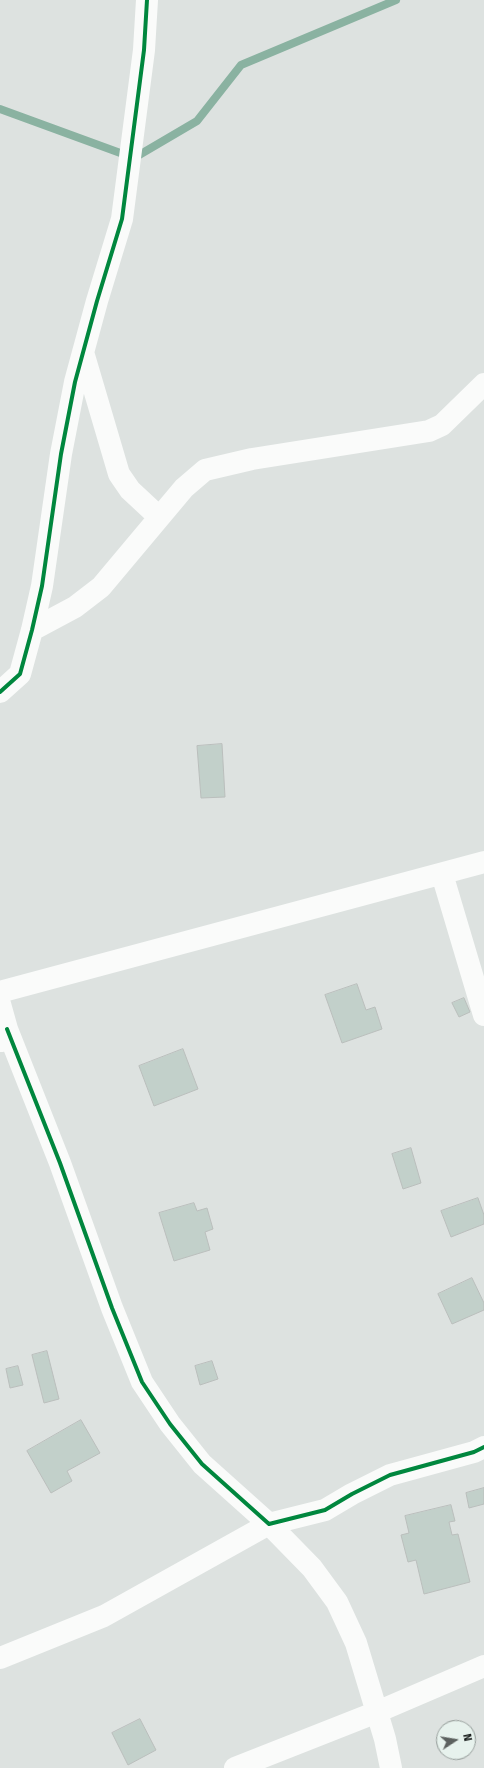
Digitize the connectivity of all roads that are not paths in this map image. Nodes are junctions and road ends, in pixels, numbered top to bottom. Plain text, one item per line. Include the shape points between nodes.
1 (147, 0) edge
2 (83, 352) junction
3 (484, 384) edge
4 (159, 517) junction
5 (32, 630) junction
6 (0, 692) edge
7 (484, 862) edge
8 (442, 874) junction
9 (0, 992) edge
10 (0, 1004) edge
11 (484, 1015) edge
12 (3, 1037) edge
13 (484, 1447) edge
14 (269, 1524) junction
15 (0, 1658) edge
16 (484, 1666) edge
17 (377, 1712) junction
18 (235, 1768) edge
19 (391, 1768) edge

1 - 2 street via 144,50 122,219
2 - 4 street via 119,474 130,490
2 - 5 street via 61,454 42,586
3 - 4 street via 442,425 429,431 252,459 205,470 184,488
4 - 5 street via 101,587 75,607
5 - 6 street via 20,674
7 - 8 street
8 - 9 street
8 - 11 street
10 - 12 street
12 - 14 street via 60,1163 112,1308 142,1382 170,1424 202,1464
13 - 14 street via 390,1475 325,1510
14 - 15 street via 104,1616
14 - 17 street via 312,1568 337,1602 356,1642
16 - 17 street
17 - 18 street
17 - 19 street

